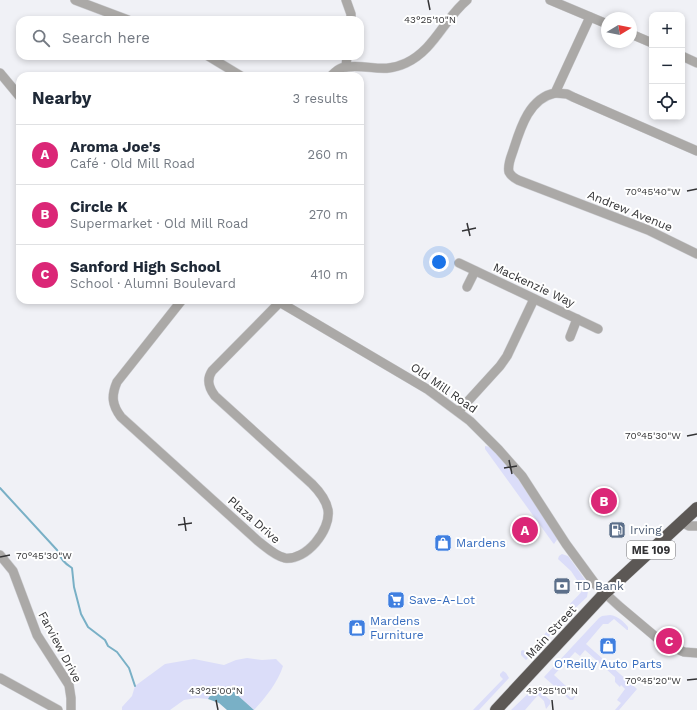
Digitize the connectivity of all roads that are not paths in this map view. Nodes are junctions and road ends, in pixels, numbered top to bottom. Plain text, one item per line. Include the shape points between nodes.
1 (75, 0) edge
2 (346, 0) edge
3 (467, 0) edge
4 (550, 0) edge
5 (117, 16) edge
6 (351, 16) edge
7 (590, 17) junction
8 (601, 22) edge
9 (637, 37) edge
10 (649, 42) edge
11 (685, 57) edge
12 (215, 60) edge
13 (347, 60) edge
14 (697, 63) edge
15 (346, 67) junction
16 (234, 72) edge
17 (336, 72) edge
18 (0, 74) edge
19 (16, 92) edge
20 (555, 93) junction
21 (697, 151) edge
22 (697, 254) edge
23 (459, 263) dead end
24 (475, 271) junction
25 (467, 287) dead end
26 (534, 299) junction
27 (179, 304) edge
28 (275, 304) edge
29 (283, 304) edge
30 (577, 319) junction
31 (598, 329) dead end
32 (570, 337) dead end
33 (459, 411) junction
34 (697, 508) edge
35 (681, 522) junction
36 (697, 526) edge
37 (0, 555) edge
38 (605, 594) junction
39 (697, 653) edge
40 (0, 678) edge
41 (58, 710) edge
42 (71, 710) edge
43 (496, 710) edge

1 - 5 street
2 - 6 street
3 - 15 street via 428,47 410,61 388,68
4 - 7 street
7 - 8 street
7 - 20 street
9 - 10 street
11 - 14 street
12 - 16 street
13 - 15 street
15 - 17 street
18 - 19 street
20 - 21 street via 566,94
20 - 22 street, Andrew Avenue via 539,101 523,121 510,159 512,176 652,232
23 - 24 street, Mackenzie Way
24 - 25 street
24 - 26 street, Mackenzie Way
26 - 30 street, Mackenzie Way
26 - 33 street via 507,356
27 - 28 street, Plaza Drive via 117,382 112,398 116,410 258,541 281,557 291,558 307,550 326,527 328,516 325,501 312,484 214,396 208,382 209,374
29 - 33 street, Old Mill Road via 427,389
30 - 31 street, Mackenzie Way
30 - 32 street
33 - 38 street, Old Mill Road via 483,432 514,467 566,544
34 - 35 highway, Main Street / ME 109
35 - 36 street
35 - 38 highway, Main Street / ME 109
37 - 42 street, Farview Drive via 15,576 37,635 69,685
38 - 39 street, Old Mill Road via 663,643 684,652
38 - 43 highway, Main Street / ME 109
40 - 41 street

